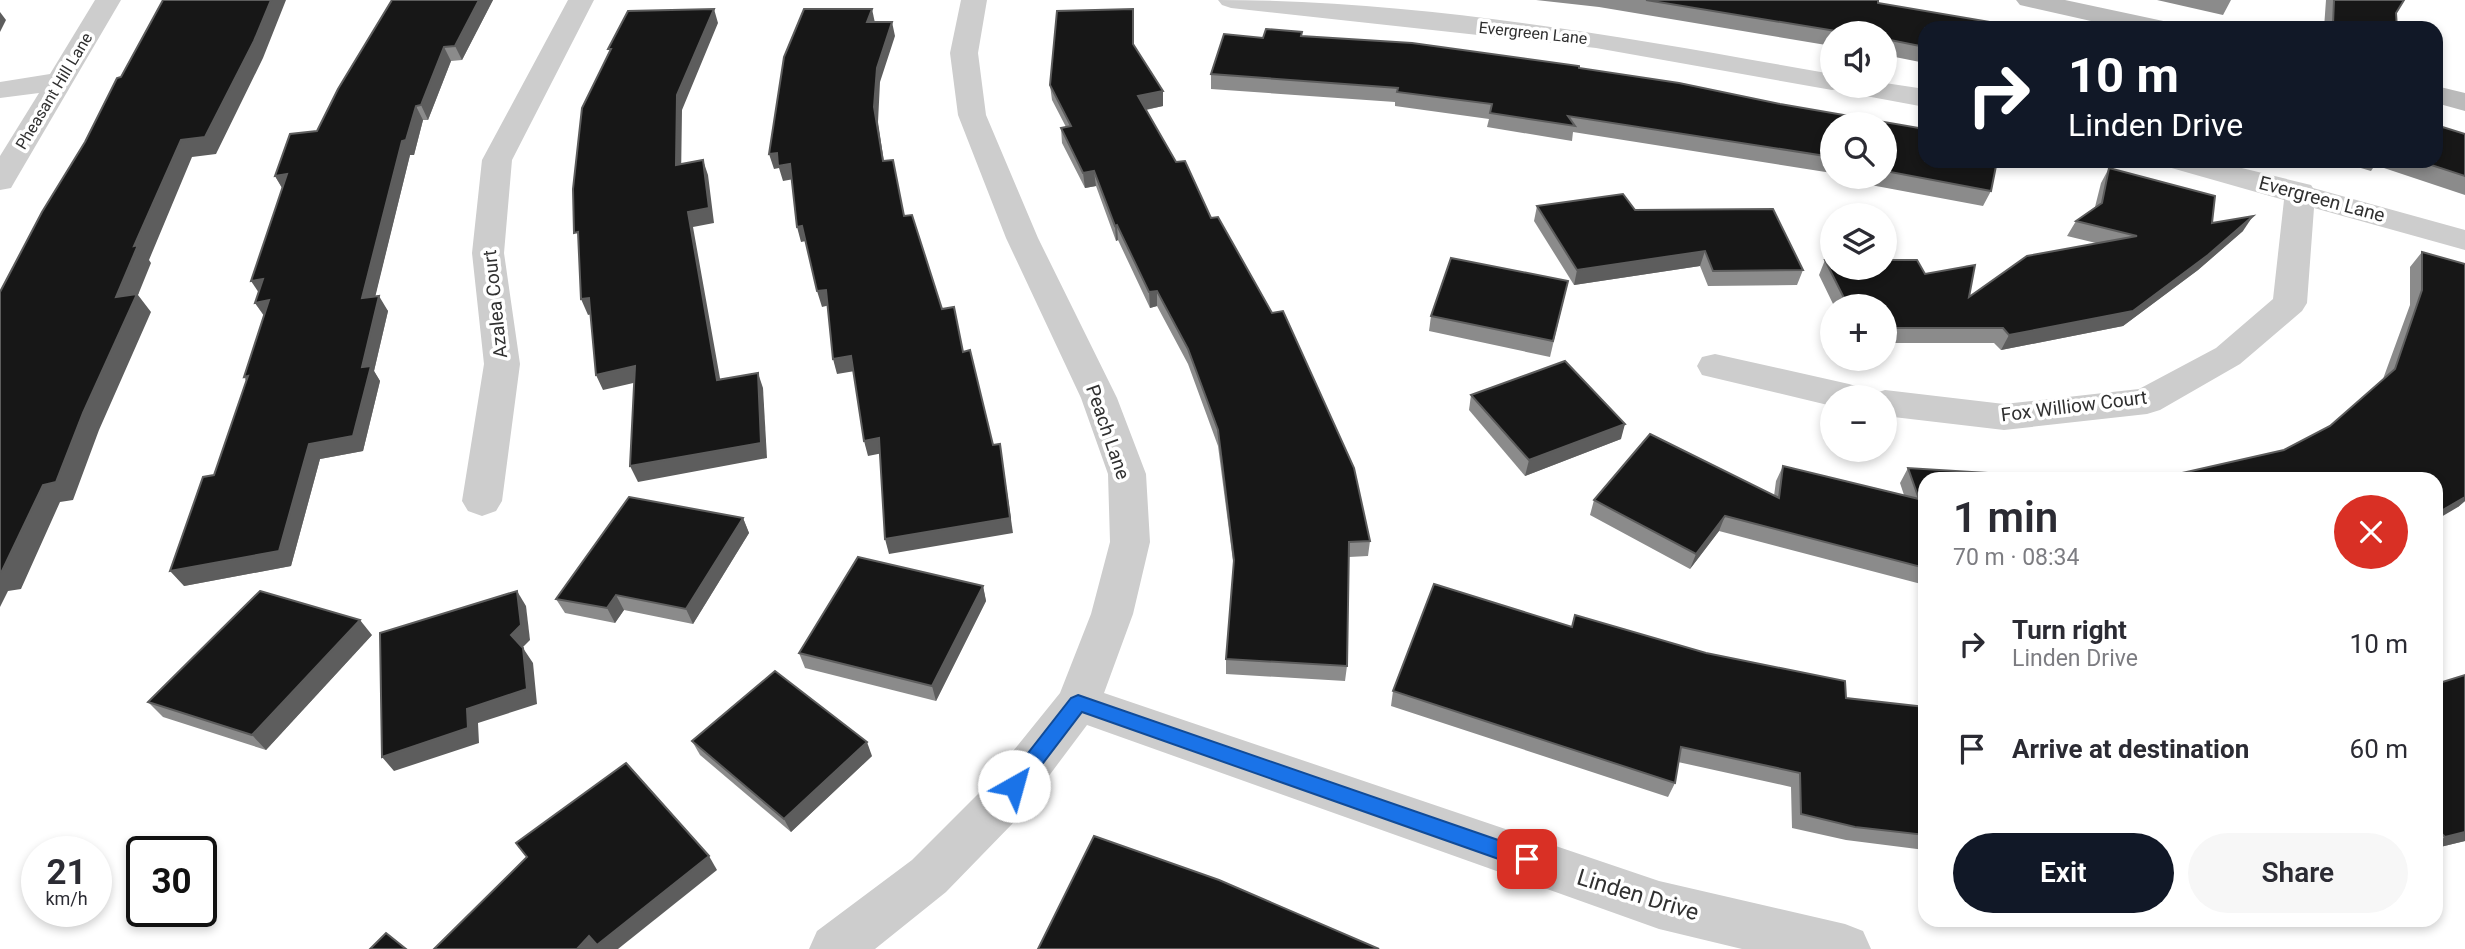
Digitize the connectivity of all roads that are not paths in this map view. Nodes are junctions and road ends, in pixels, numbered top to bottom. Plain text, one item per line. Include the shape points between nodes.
1 (108, 0) edge
2 (581, 0) edge
3 (974, 0) edge
4 (1231, 0) edge
5 (2037, 1) edge
6 (2127, 21) edge
7 (1820, 80) edge
8 (60, 81) junction
9 (0, 89) edge
10 (1897, 93) edge
11 (2443, 96) edge
12 (1918, 97) edge
13 (2465, 102) edge
14 (2207, 168) edge
15 (0, 181) edge
16 (2301, 192) junction
17 (2465, 240) edge
18 (1715, 366) dead end
19 (1820, 390) edge
20 (1897, 404) edge
21 (482, 501) dead end
22 (1078, 703) junction
23 (835, 949) edge
24 (1845, 949) edge

1 - 8 street, Pheasant Hill Lane
2 - 21 street, Azalea Court via 497,160 488,253 502,364
3 - 22 street, Peach Lane via 964,53 972,115 1023,238 1100,398 1127,474 1130,542 1112,614
4 - 7 street, Evergreen Lane via 1596,40
5 - 6 street
8 - 9 street
8 - 15 street, Pheasant Hill Lane
10 - 12 street
11 - 13 street
14 - 16 street, Evergreen Lane
16 - 17 street, Evergreen Lane
16 - 20 street, Fox Williow Court via 2290,303 2228,356 2147,401 2004,417
18 - 19 street
22 - 23 street, Peach Lane via 998,806 929,876
22 - 24 street, Linden Drive via 1659,905

